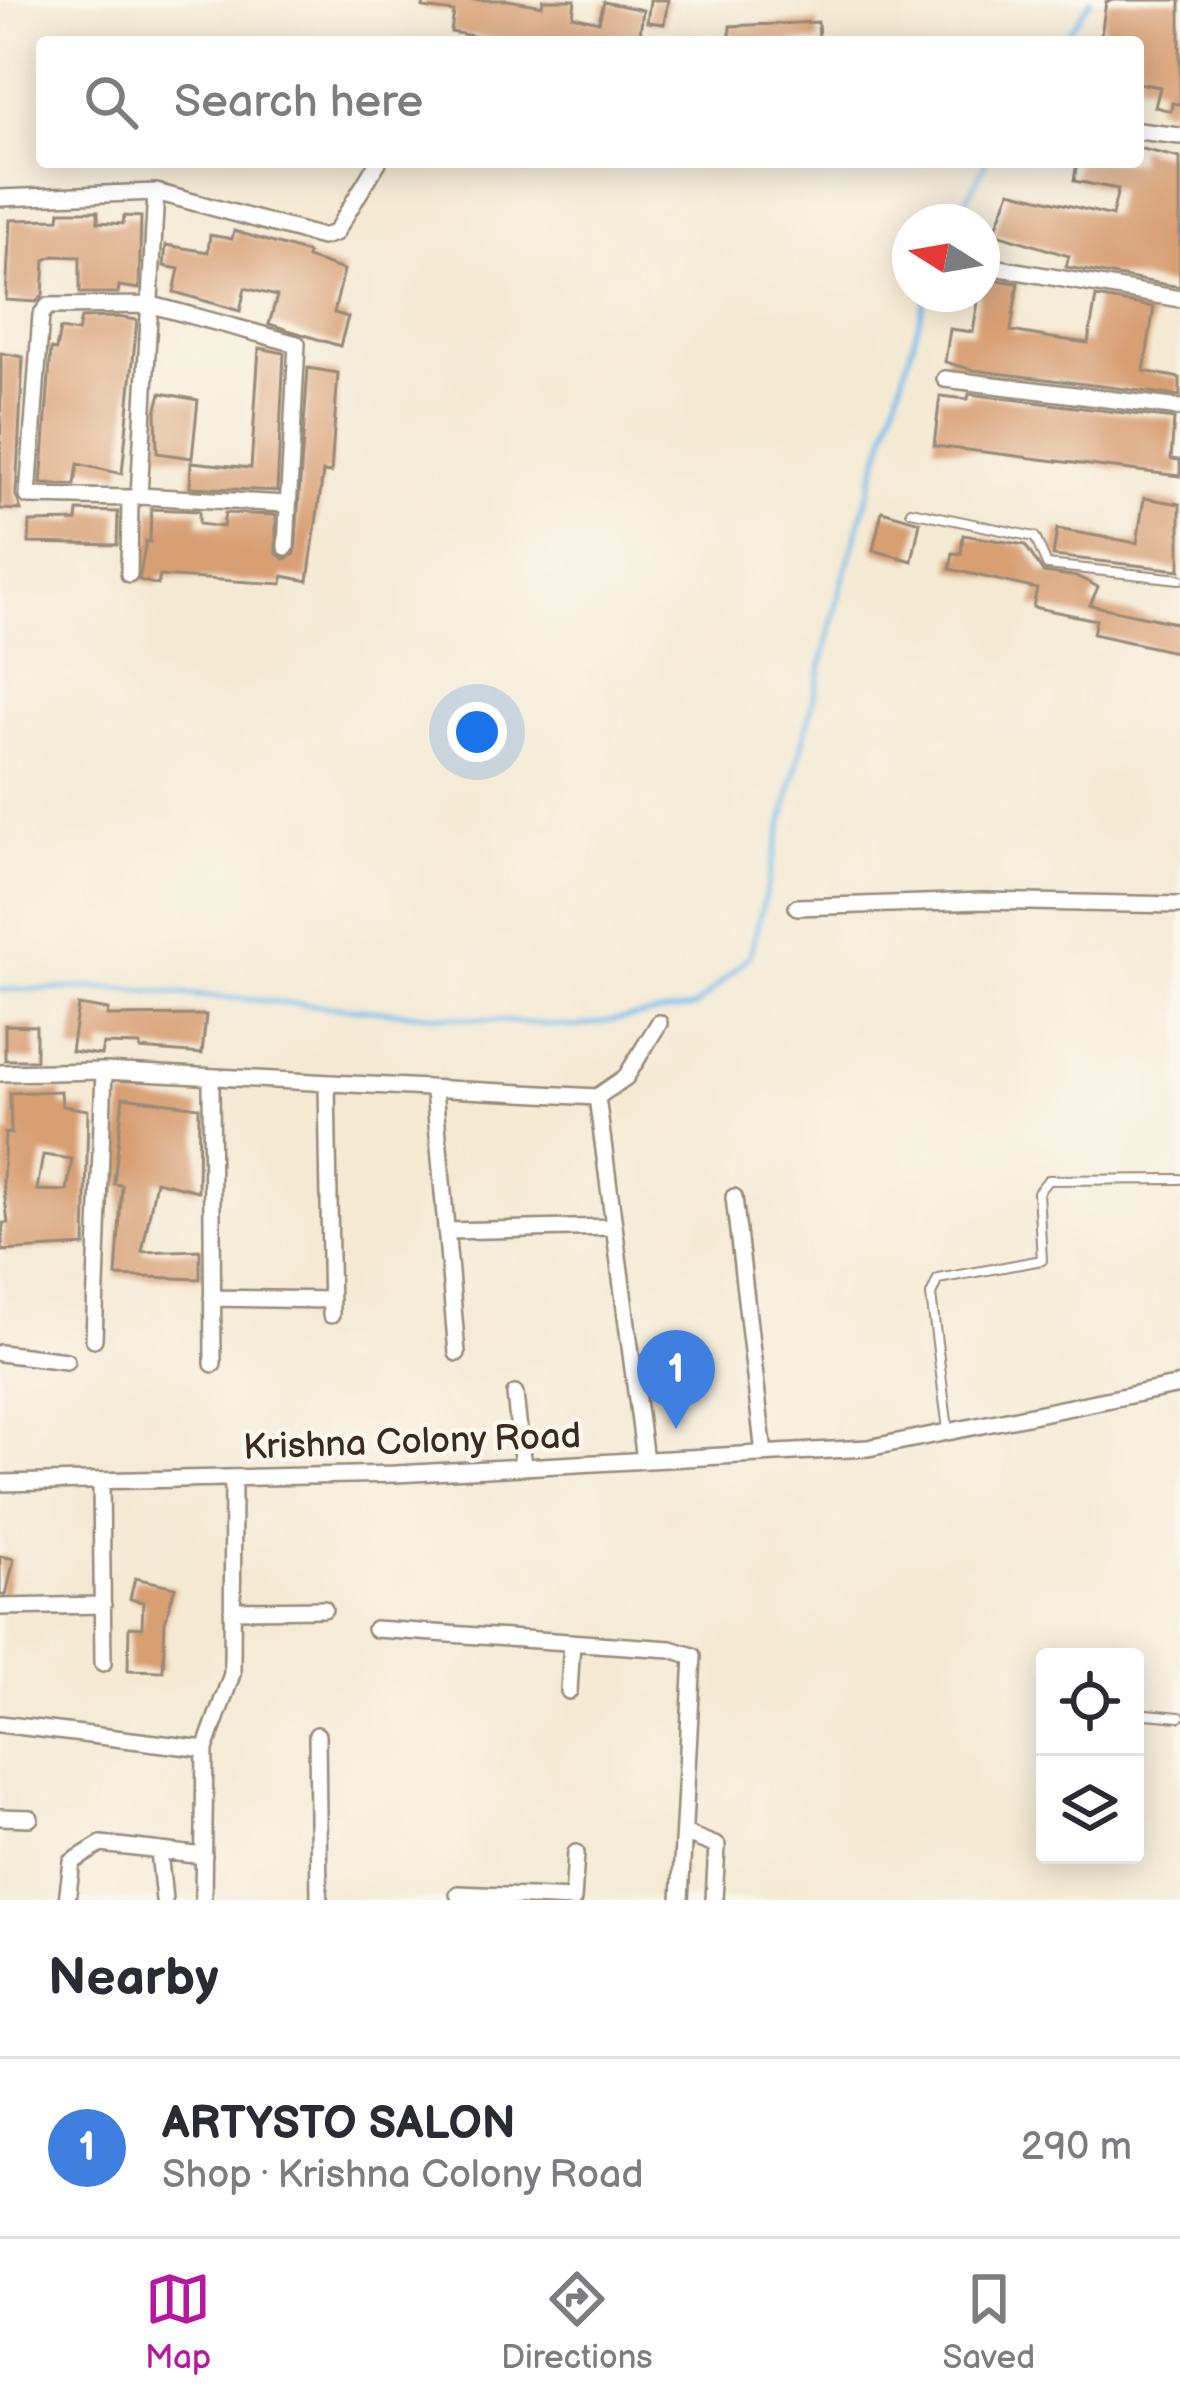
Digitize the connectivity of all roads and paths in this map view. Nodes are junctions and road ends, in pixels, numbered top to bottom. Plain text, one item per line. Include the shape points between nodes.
1 (1144, 132) edge
2 (1180, 136) edge
3 (374, 168) edge
4 (156, 192) junction
5 (0, 199) edge
6 (1000, 268) edge
7 (1180, 299) edge
8 (152, 304) junction
9 (944, 380) dead end
10 (1180, 408) edge
11 (135, 497) junction
12 (287, 504) junction
13 (911, 511) dead end
14 (286, 548) dead end
15 (129, 574) dead end
16 (1180, 579) edge
17 (1180, 905) edge
18 (797, 907) dead end
19 (658, 1023) dead end
20 (104, 1071) junction
21 (0, 1073) edge
22 (211, 1081) junction
23 (327, 1085) junction
24 (434, 1090) junction
25 (597, 1097) junction
26 (1180, 1179) edge
27 (734, 1197) dead end
28 (614, 1227) junction
29 (446, 1231) junction
30 (212, 1298) junction
31 (94, 1339) dead end
32 (0, 1353) edge
33 (457, 1353) dead end
34 (66, 1361) dead end
35 (213, 1364) dead end
36 (1180, 1384) edge
37 (515, 1394) dead end
38 (949, 1432) junction
39 (764, 1454) junction
40 (645, 1460) junction
41 (523, 1467) junction
42 (233, 1478) junction
43 (101, 1480) junction
44 (0, 1483) edge
45 (103, 1605) junction
46 (0, 1607) edge
47 (324, 1609) dead end
48 (232, 1610) junction
49 (375, 1629) dead end
50 (572, 1642) junction
51 (104, 1663) dead end
52 (568, 1691) dead end
53 (1144, 1714) edge
54 (1180, 1717) edge
55 (0, 1724) edge
56 (317, 1735) dead end
57 (205, 1750) junction
58 (0, 1817) edge
59 (30, 1818) dead end
60 (684, 1833) junction
61 (159, 1851) junction
62 (575, 1853) dead end
63 (204, 1856) junction
64 (458, 1894) dead end
65 (573, 1899) edge
66 (68, 1900) edge
67 (164, 1900) edge
68 (203, 1900) edge
69 (319, 1900) edge
70 (680, 1900) edge
71 (714, 1900) edge

1 - 2 street
3 - 4 street via 335,233 322,237
4 - 5 street
4 - 8 street
6 - 7 street
8 - 11 street
8 - 11 street via 48,306 41,315 28,496
8 - 12 street via 297,344
9 - 10 street
11 - 12 street
11 - 15 street
12 - 14 street
13 - 16 lane via 1035,537 1047,565
17 - 18 street
19 - 25 street via 626,1077
20 - 21 street
20 - 22 street
20 - 31 street
22 - 23 street
22 - 30 street
23 - 24 street
23 - 30 street via 331,1308
24 - 25 street
24 - 29 street
25 - 28 street
26 - 38 lane via 1048,1180 1038,1192 1042,1260 938,1279 931,1295
27 - 39 street
28 - 29 street
28 - 40 street
29 - 33 street
30 - 35 street
32 - 34 street
36 - 38 street, Krishna Colony Road
37 - 41 street
38 - 39 street, Krishna Colony Road via 868,1448
39 - 40 street, Krishna Colony Road
40 - 41 street, Krishna Colony Road
41 - 42 street, Krishna Colony Road
42 - 43 street, Krishna Colony Road
42 - 48 street
43 - 44 street, Krishna Colony Road
43 - 45 street
45 - 46 street
45 - 51 street
47 - 48 street
48 - 57 street via 232,1674
49 - 50 street
50 - 52 street
50 - 60 street via 693,1656
53 - 54 lane
55 - 57 street
56 - 69 street
57 - 63 street
58 - 59 street
60 - 70 street
60 - 71 street via 717,1846
61 - 63 street
61 - 66 street via 101,1844 71,1862
61 - 67 street
62 - 65 street
63 - 68 street
64 - 65 street

